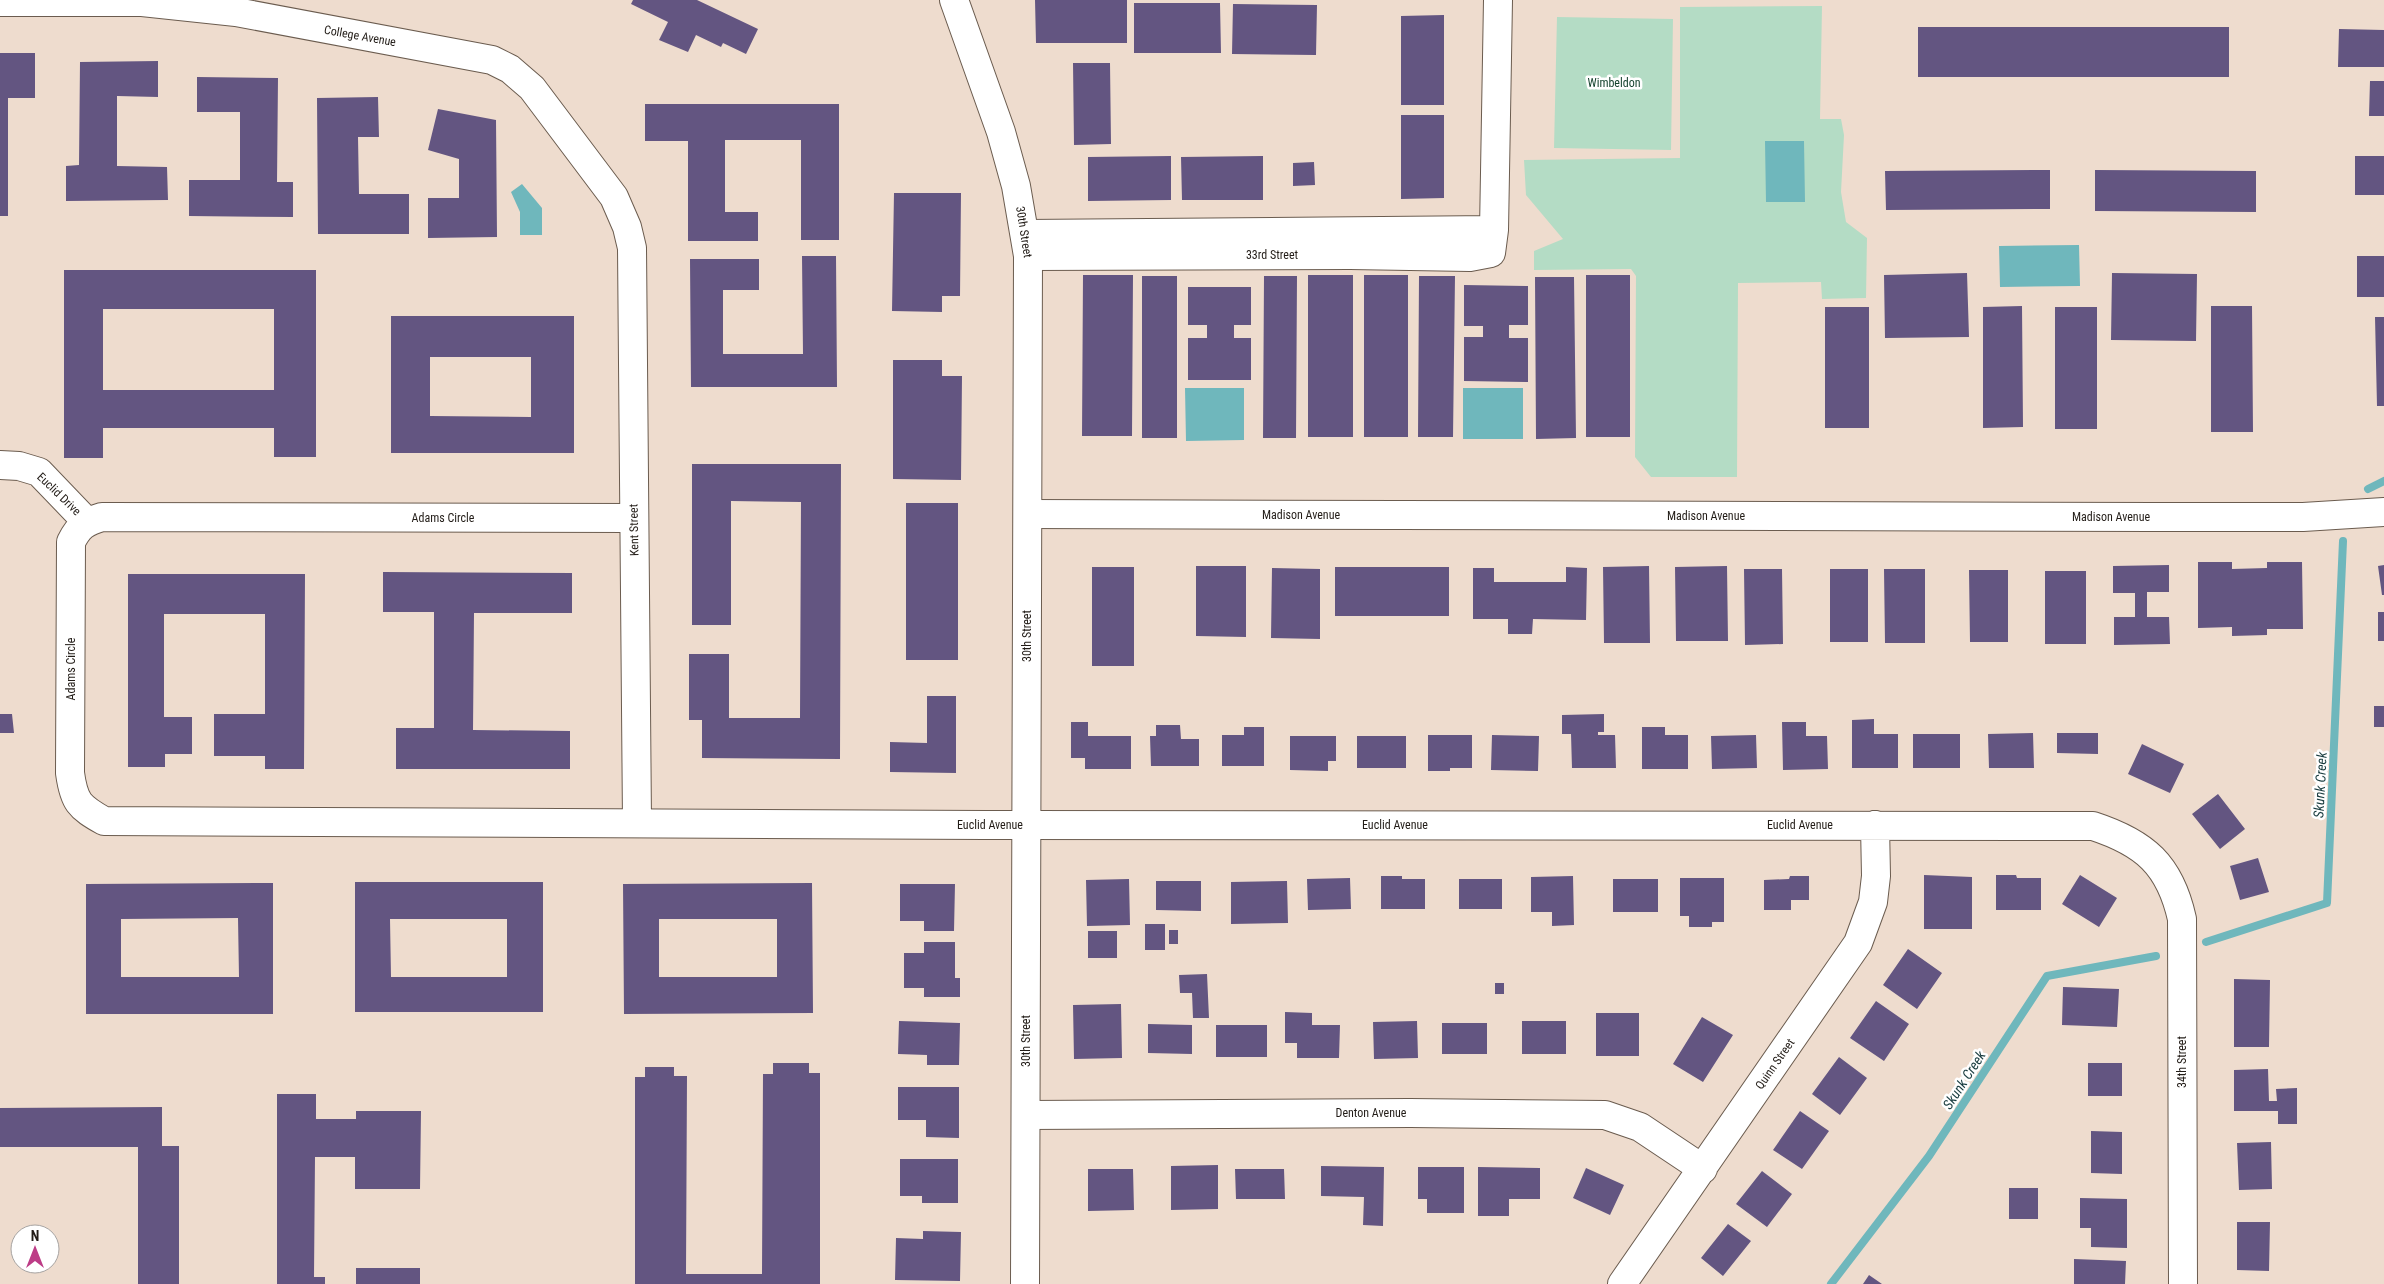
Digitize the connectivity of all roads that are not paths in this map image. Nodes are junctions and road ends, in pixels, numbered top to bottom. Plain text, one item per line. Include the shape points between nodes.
1 (954, 0) edge
2 (1498, 0) edge
3 (0, 2) edge
4 (630, 237) joint
5 (1027, 245) junction
6 (0, 465) edge
7 (2384, 512) edge
8 (1028, 514) junction
9 (633, 518) junction
10 (87, 522) junction
11 (637, 822) junction
12 (1875, 824) junction
13 (1027, 825) junction
14 (2146, 851) joint
15 (1026, 1115) junction
16 (1703, 1169) junction
17 (1025, 1284) edge
18 (1622, 1284) edge
19 (2183, 1284) edge

1 - 5 street, 30th Street via 1001,132 1016,186
2 - 5 street, 33rd Street via 1494,230
3 - 4 street, College Avenue via 142,2 236,12 492,60 510,69 537,95 614,197
4 - 9 street, Kent Street
5 - 8 street, 30th Street
6 - 10 street, Euclid Drive via 39,472
7 - 8 street, Madison Avenue via 2303,517
8 - 13 street, 30th Street
9 - 10 street, Adams Circle via 102,517
9 - 11 street, Kent Street
10 - 11 street, Adams Circle via 78,528 71,542 70,773 73,794 83,809 104,820
11 - 13 street, Euclid Avenue
12 - 13 street, Euclid Avenue
12 - 14 street, Euclid Avenue via 2093,826 2121,835
12 - 16 street, Quinn Street via 1873,902 1858,943
13 - 15 street, 30th Street
14 - 19 street, 34th Street via 2165,874 2182,919
15 - 16 street, Denton Avenue via 1605,1115 1640,1127
15 - 17 street, 30th Street
16 - 18 street, Quinn Street

